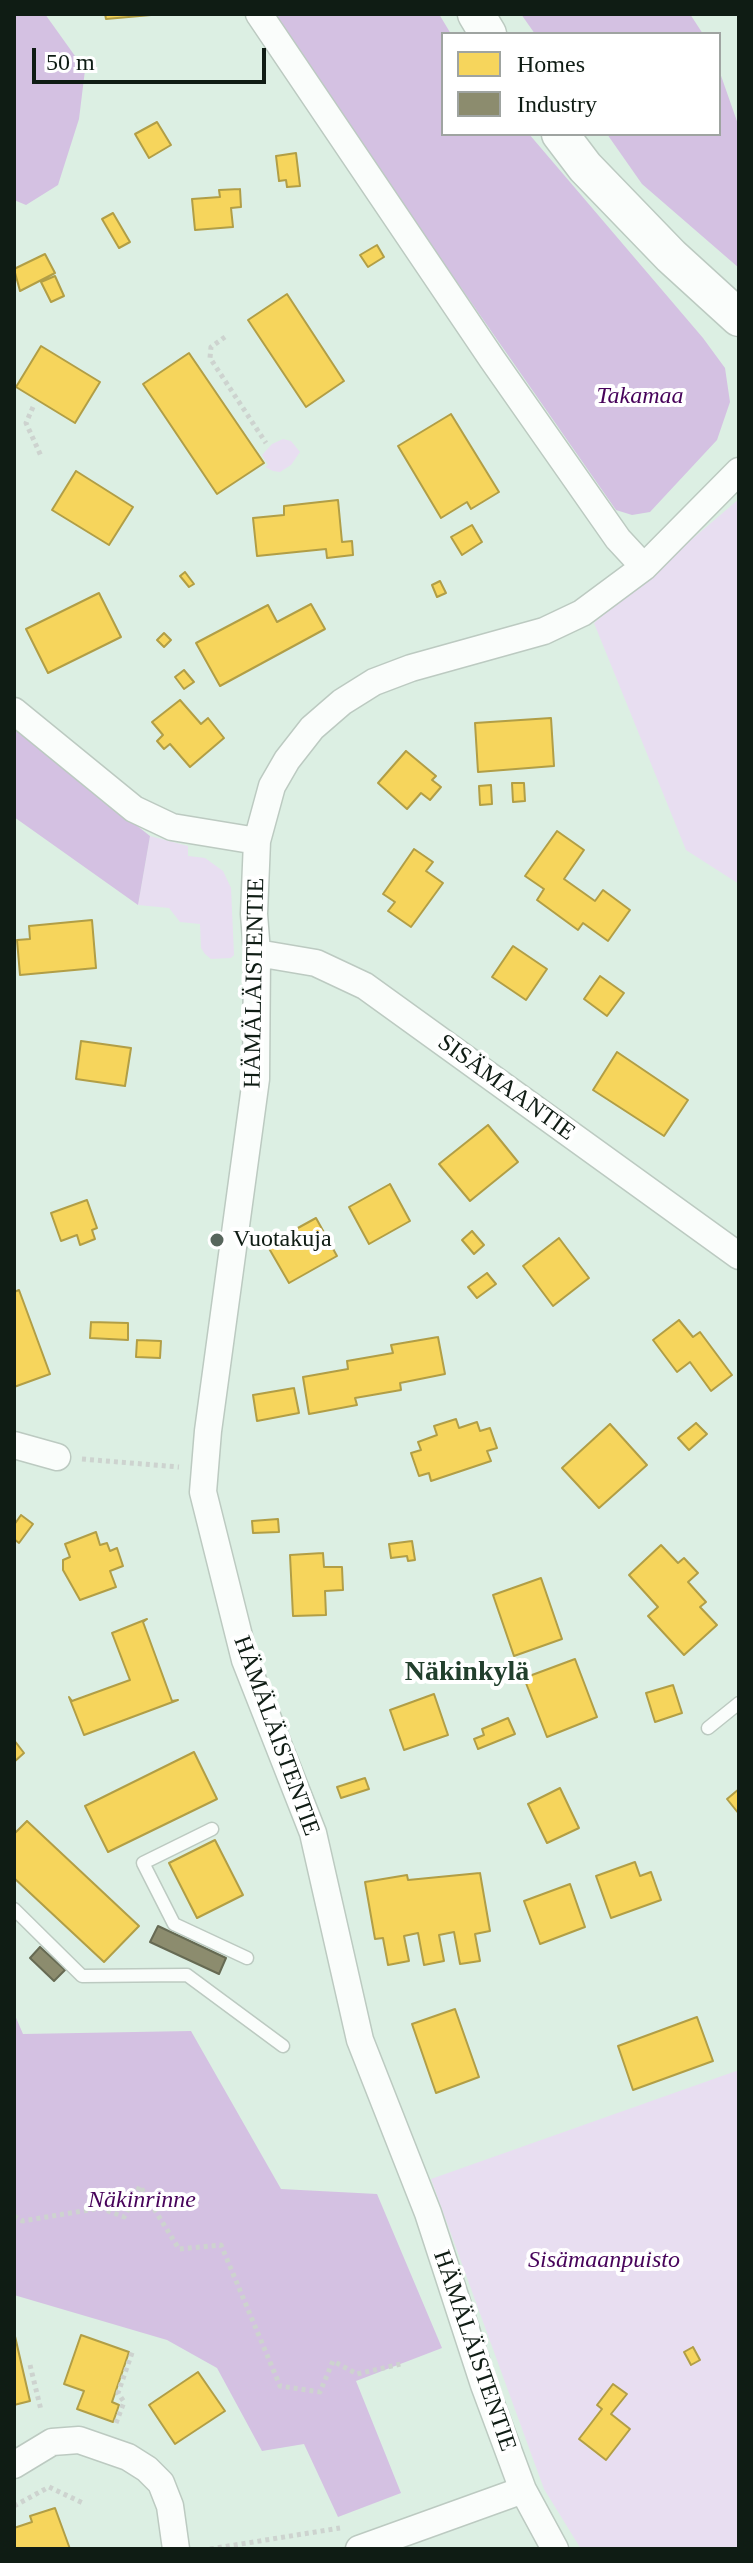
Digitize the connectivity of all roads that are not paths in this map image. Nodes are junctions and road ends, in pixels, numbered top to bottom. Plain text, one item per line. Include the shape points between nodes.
1 (259, 14) edge
2 (476, 14) edge
3 (487, 32) edge
4 (562, 136) edge
5 (739, 318) edge
6 (739, 471) edge
7 (644, 567) junction
8 (14, 711) edge
9 (257, 841) junction
10 (257, 953) junction
11 (739, 1256) edge
12 (14, 1445) edge
13 (57, 1457) road end
14 (739, 1703) edge
15 (708, 1728) dead end
16 (212, 1829) dead end
17 (14, 1909) edge
18 (247, 1958) dead end
19 (283, 2046) dead end
20 (14, 2465) edge
21 (523, 2490) junction
22 (176, 2549) edge
23 (359, 2549) edge
24 (555, 2549) edge

1 - 7 street via 501,372 618,539
2 - 3 street
4 - 5 street via 671,256
6 - 7 street, HÄMÄLÄISTENTIE
7 - 9 street, HÄMÄLÄISTENTIE via 582,613 544,631 411,668 342,702 287,760 272,786
8 - 9 street via 134,809 172,827
9 - 10 street, HÄMÄLÄISTENTIE
10 - 11 street, SISÄMAANTIE via 316,963 365,986
10 - 21 street, HÄMÄLÄISTENTIE via 256,1079 205,1466 206,1508 245,1660 313,1833 360,2040 428,2213
12 - 13 street
14 - 15 lane
16 - 18 lane via 143,1863 174,1924
17 - 19 lane via 82,1976 187,1975
20 - 22 street via 52,2442 79,2440 128,2457 161,2483
21 - 23 street
21 - 24 street, HÄMÄLÄISTENTIE

